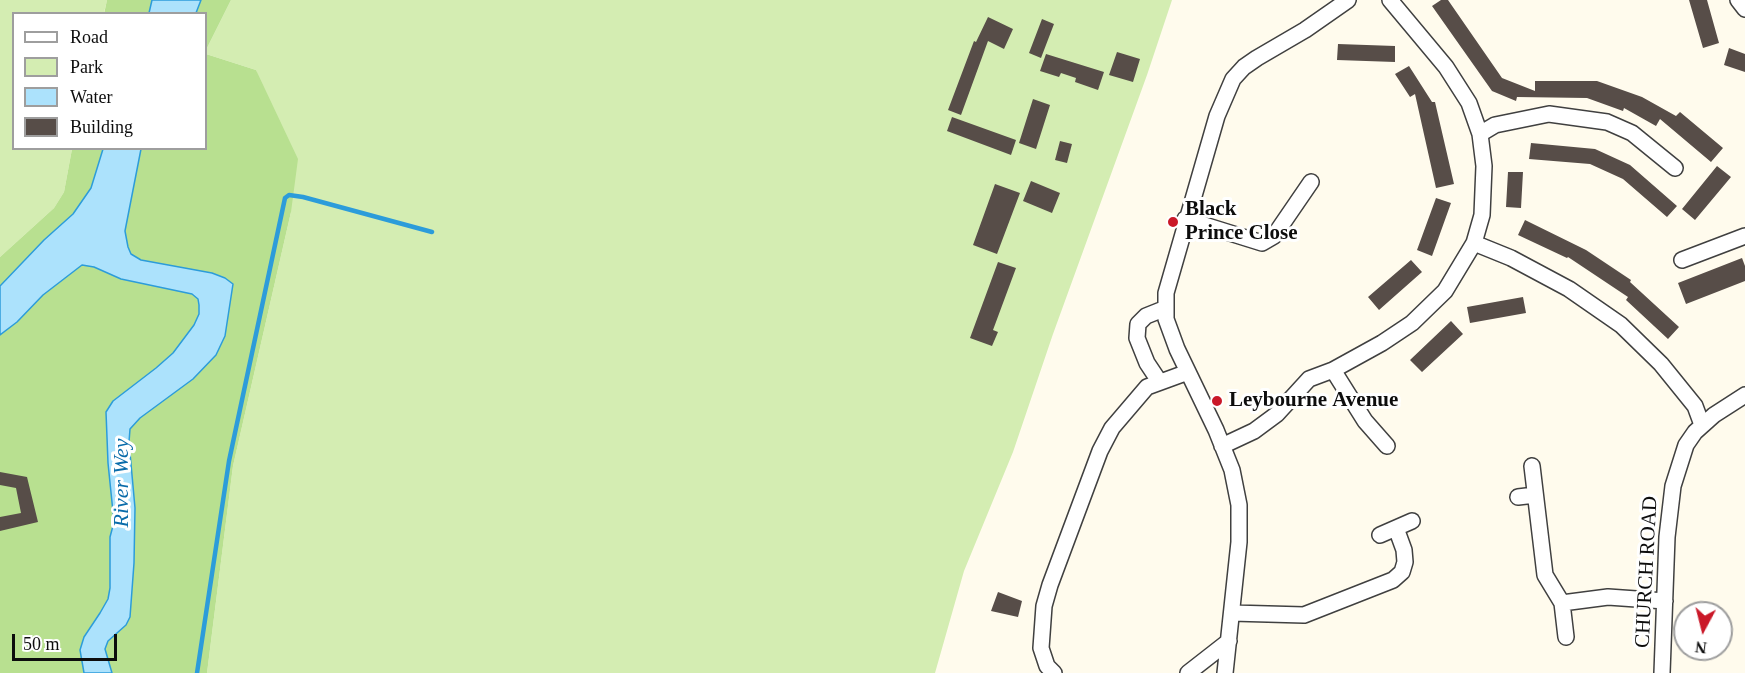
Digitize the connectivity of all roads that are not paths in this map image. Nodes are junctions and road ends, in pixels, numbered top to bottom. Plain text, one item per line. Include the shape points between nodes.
1 (1347, 0) edge
2 (1390, 0) edge
3 (1737, 0) edge
4 (1745, 9) edge
5 (1480, 134) junction
6 (1675, 168) dead end
7 (1301, 188) dead end
8 (1185, 219) junction
9 (1745, 236) edge
10 (1474, 243) junction
11 (1682, 260) dead end
12 (1166, 308) junction
13 (1334, 370) junction
14 (1188, 372) junction
15 (1159, 381) junction
16 (1745, 395) edge
17 (1702, 425) junction
18 (1222, 446) junction
19 (1387, 446) dead end
20 (1532, 466) dead end
21 (1535, 495) junction
22 (1518, 497) dead end
23 (1412, 521) dead end
24 (1396, 528) junction
25 (1380, 535) dead end
26 (1665, 601) junction
27 (1562, 603) junction
28 (1232, 613) junction
29 (1566, 637) dead end
30 (1229, 641) junction
31 (1054, 673) edge
32 (1188, 673) edge
33 (1225, 673) edge
34 (1662, 673) edge

1 - 8 street via 1244,67 1233,79 1216,116
2 - 5 street via 1446,67 1469,103
3 - 4 street
5 - 6 street via 1495,125 1549,114 1607,122 1632,133
5 - 10 street via 1484,166 1482,215
7 - 8 street via 1274,236 1262,243
8 - 12 street via 1166,293
9 - 11 street
10 - 13 street via 1445,291 1412,323
10 - 17 street via 1569,289 1621,326 1661,364 1695,406
12 - 14 street via 1166,319
12 - 15 street via 1138,324 1137,338
13 - 18 street via 1309,379 1277,414
13 - 19 street via 1365,421
14 - 15 street
14 - 18 street
15 - 31 street via 1147,387 1112,428 1050,585 1041,648
16 - 17 street, CHURCH ROAD
17 - 26 street, CHURCH ROAD via 1686,446 1673,486
18 - 28 street via 1239,505
20 - 21 street
21 - 22 street
21 - 27 street via 1545,575
23 - 24 street
24 - 25 street
24 - 28 street via 1405,562 1402,572 1393,580 1304,615
26 - 27 street via 1608,597
26 - 34 street, CHURCH ROAD
27 - 29 street
28 - 30 street
30 - 32 street
30 - 33 street

